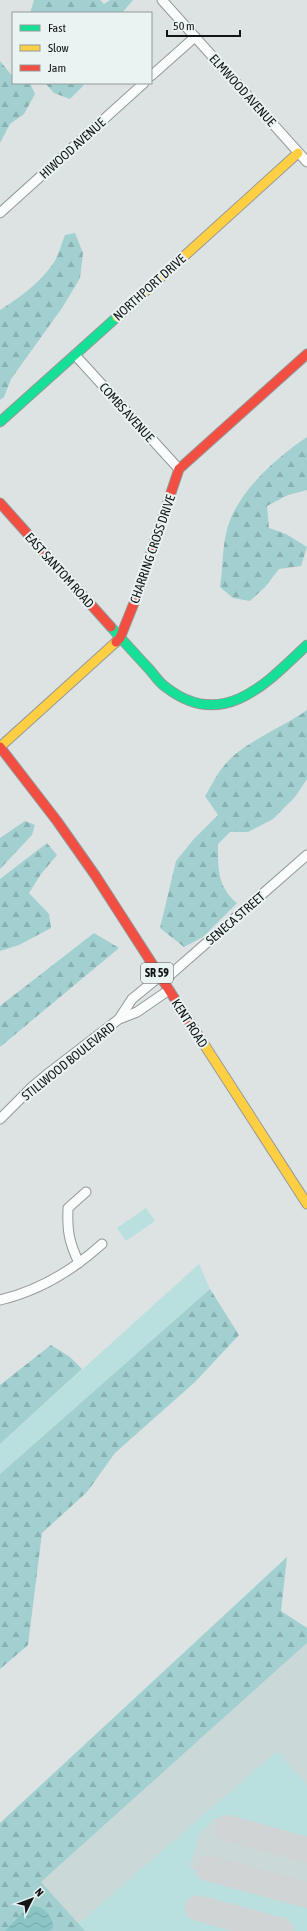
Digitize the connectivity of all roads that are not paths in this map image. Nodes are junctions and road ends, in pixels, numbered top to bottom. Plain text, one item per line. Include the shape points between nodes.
1 (162, 0) edge
2 (195, 37) junction
3 (152, 75) edge
4 (143, 84) edge
5 (298, 153) junction
6 (307, 162) edge
7 (0, 213) edge
8 (307, 354) edge
9 (75, 355) junction
10 (0, 422) edge
11 (179, 469) junction
12 (0, 503) edge
13 (120, 638) junction
14 (307, 645) edge
15 (0, 747) edge
16 (307, 854) edge
17 (161, 978) junction
18 (169, 990) junction
19 (119, 1019) junction
20 (0, 1119) edge
21 (86, 1192) dead end
22 (307, 1204) edge
23 (102, 1244) dead end
24 (79, 1263) junction
25 (0, 1300) edge

1 - 2 street, ELMWOOD AVENUE
2 - 3 street
2 - 5 street, ELMWOOD AVENUE
4 - 7 street, HIWOOD AVENUE
5 - 6 street, ELMWOOD AVENUE
5 - 9 street, NORTHPORT DRIVE
8 - 11 street, CHARRING CROSS DRIVE
9 - 10 street, NORTHPORT DRIVE
9 - 11 street, COMBS AVENUE
11 - 13 street, CHARRING CROSS DRIVE
12 - 13 street, EAST SANTOM ROAD
13 - 14 street, EAST SANTOM ROAD via 175,695 197,705 212,706 230,704 252,694
13 - 15 street, CHARRING CROSS DRIVE
15 - 17 street, KENT ROAD / SR 59 via 77,849
16 - 17 street, SENECA STREET
17 - 18 street, KENT ROAD / SR 59
17 - 19 street, STILLWOOD BOULEVARD via 132,999
18 - 19 street, STILLWOOD BOULEVARD via 137,1012
18 - 22 street, KENT ROAD / SR 59
19 - 20 street, STILLWOOD BOULEVARD via 32,1087
21 - 24 street via 68,1208 67,1230
23 - 24 street
24 - 25 street via 42,1284 14,1297

